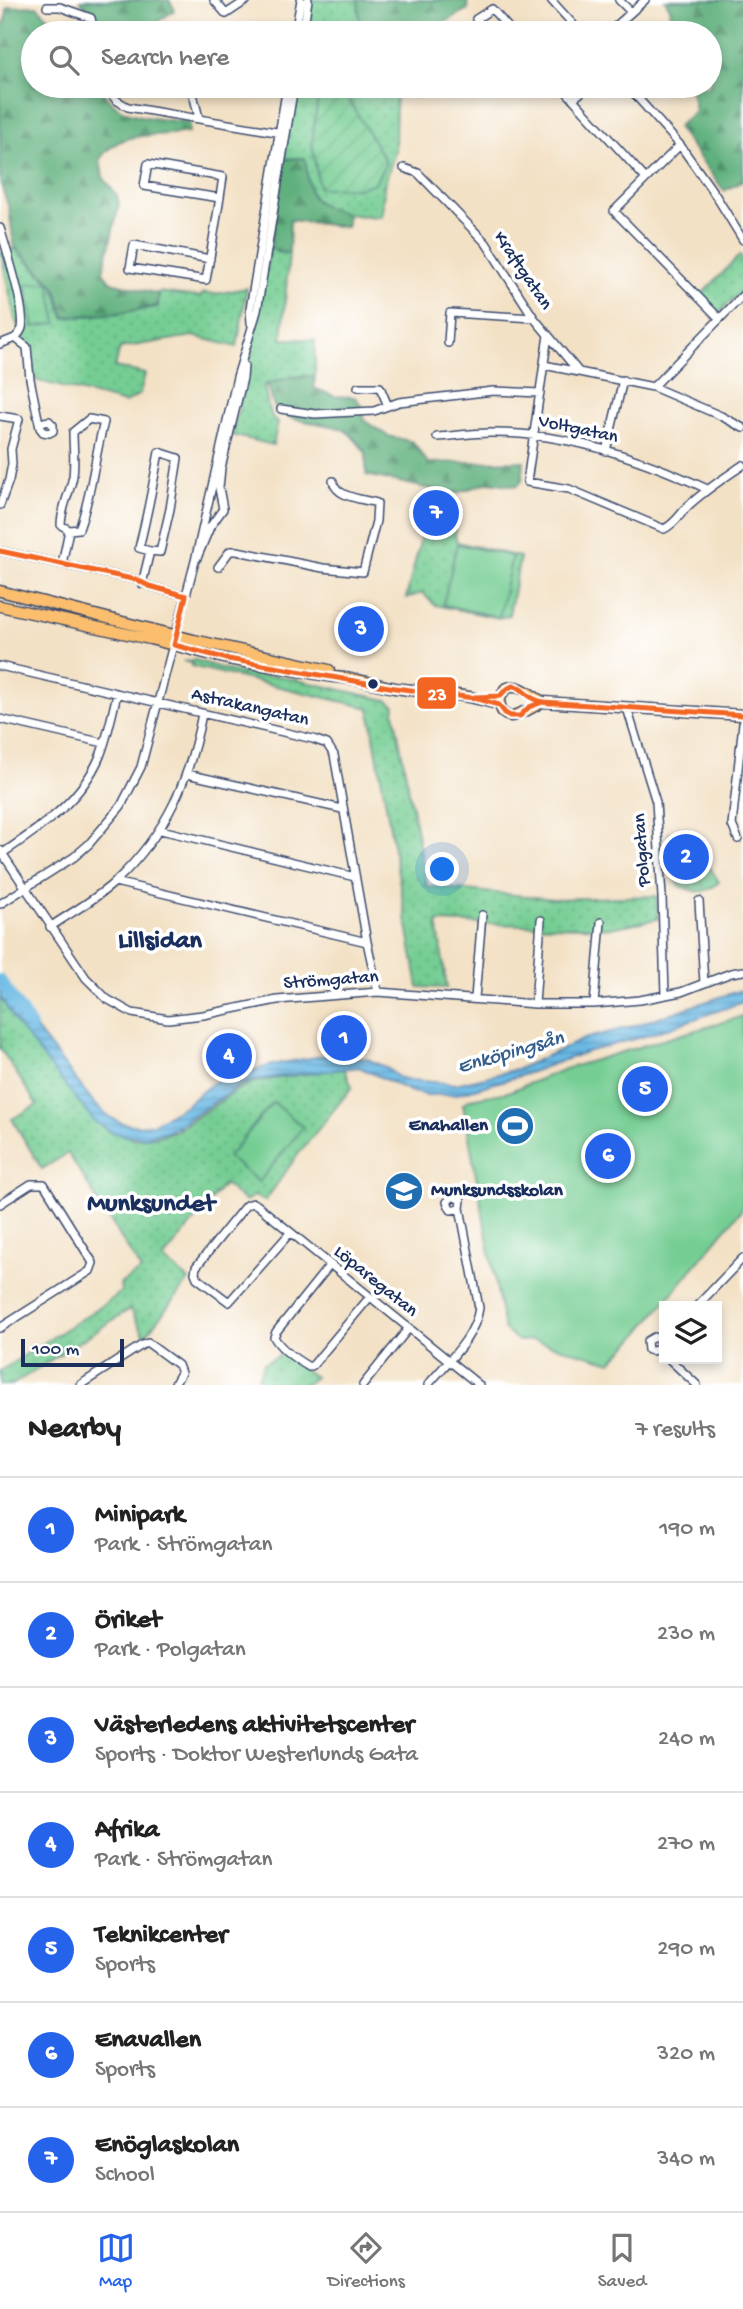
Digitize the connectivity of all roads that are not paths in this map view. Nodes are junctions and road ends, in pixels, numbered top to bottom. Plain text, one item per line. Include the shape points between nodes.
1 (214, 0) edge
2 (245, 0) edge
3 (301, 0) edge
4 (308, 0) edge
5 (551, 0) edge
6 (619, 0) edge
7 (645, 0) edge
8 (47, 7) dead end
9 (631, 12) junction
10 (91, 21) edge
11 (297, 21) edge
12 (305, 21) edge
13 (478, 21) edge
14 (502, 21) edge
15 (570, 21) edge
16 (621, 21) edge
17 (114, 98) edge
18 (194, 98) edge
19 (286, 98) edge
20 (291, 98) edge
21 (638, 98) edge
22 (573, 99) edge
23 (199, 118) junction
24 (283, 133) junction
25 (680, 145) junction
26 (404, 168) dead end
27 (646, 179) junction
28 (220, 198) junction
29 (0, 228) edge
30 (743, 240) edge
31 (210, 259) junction
32 (743, 295) edge
33 (534, 318) junction
34 (719, 318) junction
35 (548, 335) junction
36 (15, 338) junction
37 (448, 343) dead end
38 (0, 344) edge
39 (244, 359) junction
40 (544, 365) junction
41 (578, 371) junction
42 (623, 380) junction
43 (358, 387) dead end
44 (653, 387) junction
45 (540, 393) junction
46 (388, 406) junction
47 (281, 409) dead end
48 (0, 416) edge
49 (40, 423) dead end
50 (743, 428) edge
51 (535, 436) junction
52 (436, 437) dead end
53 (606, 451) junction
54 (743, 466) edge
55 (333, 481) dead end
56 (707, 489) junction
57 (221, 498) junction
58 (208, 499) junction
59 (0, 505) edge
60 (69, 530) junction
61 (0, 551) edge
62 (150, 551) junction
63 (195, 561) junction
64 (62, 564) junction
65 (218, 567) dead end
66 (142, 584) junction
67 (0, 592) edge
68 (186, 596) junction
69 (0, 606) edge
70 (175, 641) junction
71 (0, 666) edge
72 (117, 694) junction
73 (500, 700) junction
74 (529, 702) junction
75 (159, 703) junction
76 (626, 708) junction
77 (202, 714) junction
78 (743, 715) edge
79 (0, 719) edge
80 (743, 723) edge
81 (104, 743) junction
82 (187, 774) junction
83 (342, 809) junction
84 (161, 830) junction
85 (738, 839) dead end
86 (1, 852) edge
87 (355, 877) junction
88 (115, 881) junction
89 (26, 888) junction
90 (699, 901) dead end
91 (0, 904) edge
92 (482, 915) dead end
93 (541, 920) dead end
94 (601, 922) dead end
95 (50, 926) junction
96 (367, 942) junction
97 (743, 971) edge
98 (704, 983) junction
99 (378, 992) junction
100 (665, 995) junction
101 (475, 998) junction
102 (535, 1004) junction
103 (594, 1004) junction
104 (0, 1204) edge
105 (460, 1208) dead end
106 (290, 1233) junction
107 (743, 1258) edge
108 (329, 1266) junction
109 (369, 1298) junction
110 (701, 1301) edge
111 (0, 1328) edge
112 (408, 1329) junction
113 (449, 1359) junction
114 (674, 1364) edge
115 (80, 1385) edge
116 (174, 1385) edge
117 (362, 1385) edge
118 (428, 1385) edge
119 (479, 1385) edge
120 (696, 1385) edge

1 - 2 street via 226,14
3 - 11 street
4 - 12 street
5 - 15 street
6 - 9 street
7 - 9 street
8 - 10 street via 60,7
9 - 16 street
13 - 14 street via 492,9
17 - 23 street via 128,107
18 - 23 street
19 - 24 street
20 - 24 street
21 - 25 street
22 - 27 street
23 - 24 street
24 - 39 street via 257,310
25 - 27 street
25 - 30 street
26 - 33 street, Kraftgatan via 418,173 486,243
27 - 34 street via 614,211
28 - 28 street via 223,177 148,164 144,186
28 - 31 street
29 - 36 street via 22,318
31 - 31 street via 206,280 130,268 134,246
32 - 34 street
33 - 35 street, Kraftgatan
33 - 37 street via 450,313
34 - 44 street
35 - 40 street
35 - 41 street, Kraftgatan
36 - 38 street
36 - 49 street via 27,346
39 - 57 street via 221,468
39 - 58 street
40 - 41 street
40 - 45 street
41 - 42 street
42 - 44 street
42 - 53 street
43 - 46 street via 380,387
44 - 50 street
45 - 46 street via 493,391
45 - 51 street
46 - 47 street via 315,414
48 - 59 street via 19,419
51 - 52 street, Voltgatan
51 - 53 street, Voltgatan
51 - 56 street via 527,482 569,489 661,529 672,526
53 - 56 street, Voltgatan via 663,468
54 - 56 street
55 - 65 street via 339,493 377,503 363,572 237,551 230,551
57 - 58 street
57 - 63 street via 223,509 209,527
58 - 63 street
60 - 60 street via 79,529 88,504 103,422 89,419 73,432 72,478 61,517 61,526
60 - 64 street
61 - 64 street
62 - 62 street via 160,552 178,458 159,452 139,548
62 - 66 street
63 - 68 street
64 - 66 street
66 - 68 street
67 - 70 main road
68 - 70 street
69 - 70 main road
70 - 73 main road via 228,659
70 - 75 street
71 - 72 street, Astrakangatan
72 - 75 street, Astrakangatan
72 - 81 street
73 - 74 main road via 505,689 516,686 525,690
73 - 74 main road via 502,710 511,716 520,716
74 - 76 main road
75 - 77 street, Astrakangatan
75 - 89 street via 142,767 121,806 81,851
76 - 78 main road
76 - 100 street, Polgatan via 656,802
77 - 82 street
77 - 83 street, Astrakangatan via 327,744 334,755
79 - 81 street
80 - 85 street via 732,825
81 - 86 street via 75,795 44,825
82 - 83 street
82 - 84 street
83 - 87 street, Astrakangatan
84 - 87 street
84 - 88 street
86 - 89 street, Strömgatan
87 - 96 street, Astrakangatan
88 - 95 street
88 - 96 street
89 - 91 street
89 - 95 street, Strömgatan
90 - 98 street
92 - 101 street
93 - 102 street
94 - 103 street
95 - 99 street, Strömgatan via 86,978 107,999 132,1013 168,1019 277,1000
96 - 99 street, Astrakangatan
97 - 98 street, Strömgatan
98 - 100 street, Strömgatan
99 - 101 street, Strömgatan
100 - 103 street, Strömgatan
101 - 102 street, Strömgatan
102 - 103 street, Strömgatan
104 - 111 street via 31,1184 44,1184 93,1263 90,1271
105 - 113 street via 479,1308 472,1330
106 - 106 street, Löparegatan via 253,1203 246,1205 196,1267 197,1278 229,1302
106 - 108 street, Löparegatan
107 - 110 street
108 - 109 street, Löparegatan
108 - 109 street via 276,1332 276,1342 286,1350 309,1367 313,1365
109 - 112 street, Löparegatan
112 - 113 street, Löparegatan
112 - 117 street
113 - 118 street
113 - 119 street, Löparegatan
114 - 120 street
115 - 116 street via 148,1343 178,1365 181,1373

